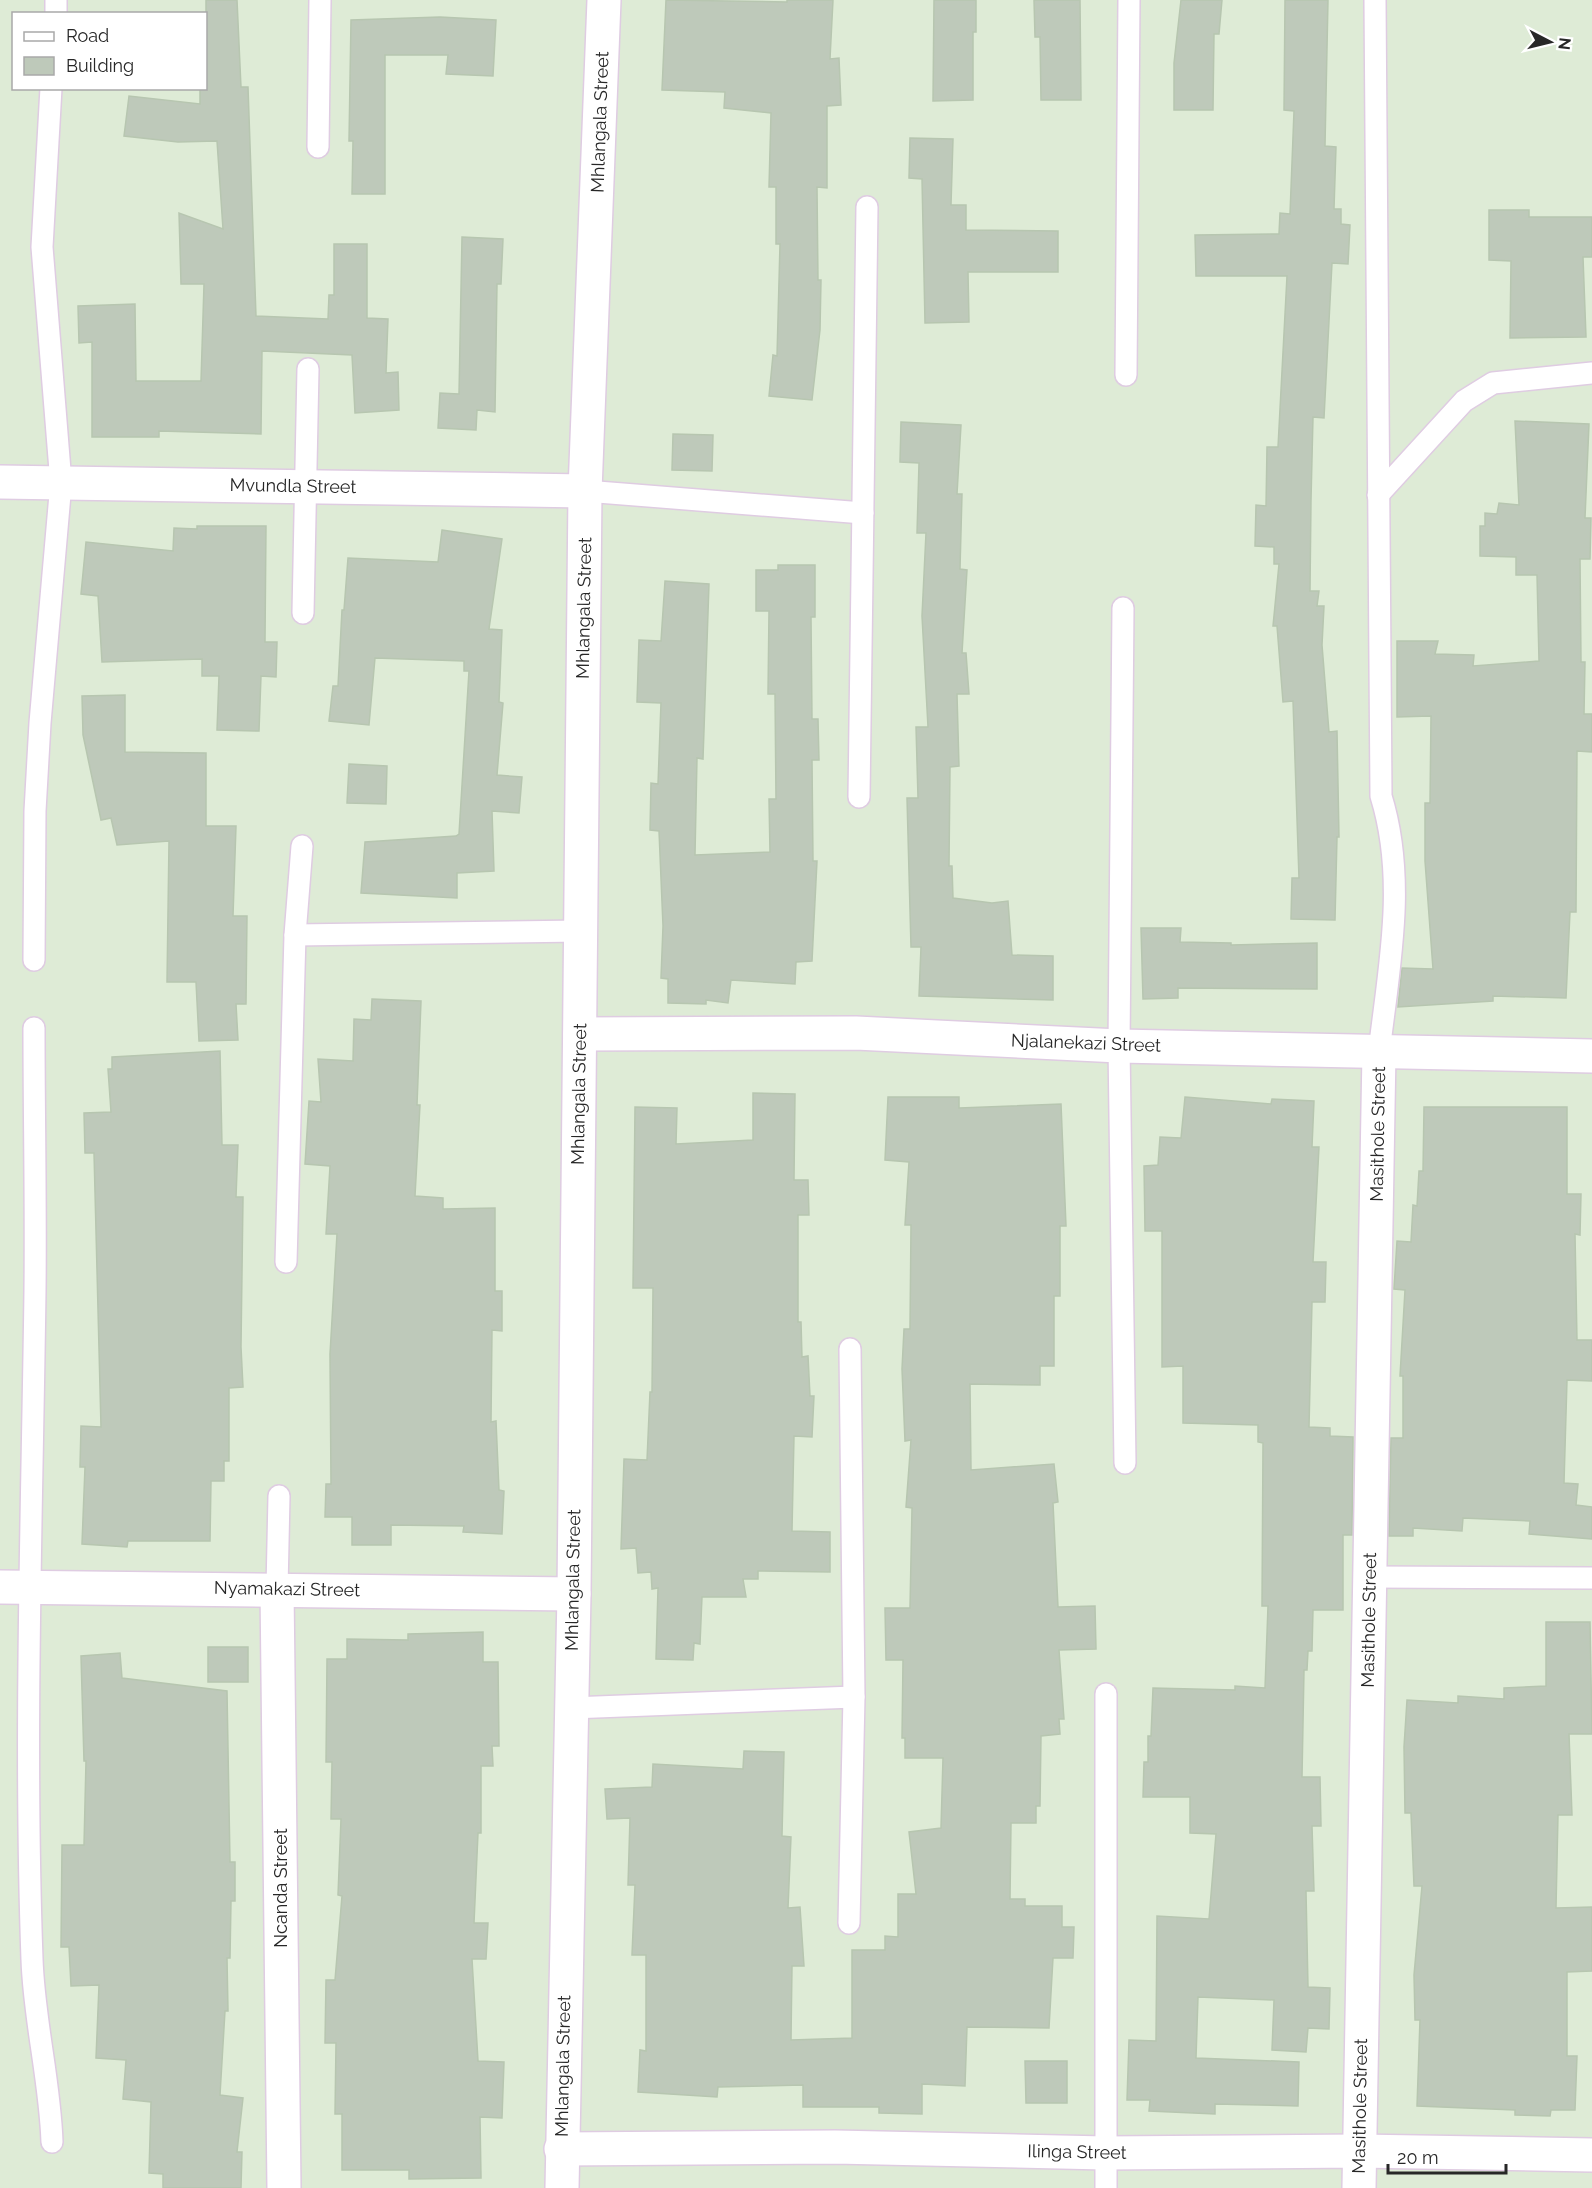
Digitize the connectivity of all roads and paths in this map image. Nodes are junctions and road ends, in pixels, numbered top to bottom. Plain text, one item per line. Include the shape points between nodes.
1 (320, 0) edge
2 (604, 0) edge
3 (1129, 0) edge
4 (1375, 0) edge
5 (51, 90) edge
6 (318, 147) dead end
7 (867, 207) dead end
8 (308, 369) dead end
9 (1592, 373) edge
10 (1126, 375) dead end
11 (0, 482) edge
12 (61, 483) junction
13 (307, 486) junction
14 (585, 491) junction
15 (1378, 495) junction
16 (863, 513) junction
17 (1123, 608) dead end
18 (303, 613) dead end
19 (859, 797) dead end
20 (302, 846) dead end
21 (581, 931) junction
22 (295, 935) junction
23 (34, 960) dead end
24 (34, 1028) dead end
25 (580, 1034) junction
26 (1119, 1046) junction
27 (1379, 1052) junction
28 (1592, 1056) edge
29 (286, 1262) dead end
30 (850, 1349) dead end
31 (1125, 1463) dead end
32 (279, 1496) dead end
33 (1369, 1577) junction
34 (1592, 1578) edge
35 (14, 1588) edge
36 (277, 1589) junction
37 (574, 1594) junction
38 (1106, 1694) dead end
39 (854, 1697) junction
40 (571, 1708) junction
41 (849, 1923) dead end
42 (52, 2142) dead end
43 (561, 2149) junction
44 (1358, 2151) junction
45 (1105, 2153) junction
46 (1592, 2155) edge
47 (285, 2188) edge
48 (562, 2188) edge
49 (1106, 2188) edge
50 (1359, 2188) edge

1 - 6 lane
2 - 14 street, Mhlangala Street
3 - 10 lane
4 - 15 lane
5 - 12 lane via 42,247
7 - 16 lane
8 - 13 lane
9 - 15 lane via 1493,383 1464,401
11 - 12 street, Mvundla Street
12 - 13 street, Mvundla Street
12 - 23 lane via 35,800
13 - 14 street, Mvundla Street
13 - 18 lane
14 - 16 lane
14 - 21 street, Mhlangala Street
15 - 27 lane via 1381,796 1393,847 1396,905
16 - 19 lane
17 - 26 lane
20 - 22 lane
21 - 22 lane
21 - 25 street, Mhlangala Street
22 - 29 lane
24 - 35 lane via 35,1290
25 - 26 street, Njalanekazi Street via 856,1033
25 - 37 street, Mhlangala Street
26 - 27 street, Njalanekazi Street
26 - 31 lane
27 - 28 street, Njalanekazi Street
27 - 33 street, Masithole Street
30 - 39 lane
32 - 36 lane
33 - 34 lane
33 - 44 street, Masithole Street
35 - 36 street, Nyamakazi Street
35 - 42 lane via 36,2022 52,2110
36 - 37 street, Nyamakazi Street
36 - 47 street, Ncanda Street
37 - 40 street, Mhlangala Street
38 - 45 lane
39 - 40 lane
39 - 41 lane
40 - 43 street, Mhlangala Street
43 - 45 street, Ilinga Street via 835,2147
43 - 48 street, Mhlangala Street
44 - 45 street, Ilinga Street
44 - 46 street, Ilinga Street
44 - 50 street, Masithole Street
45 - 49 lane

